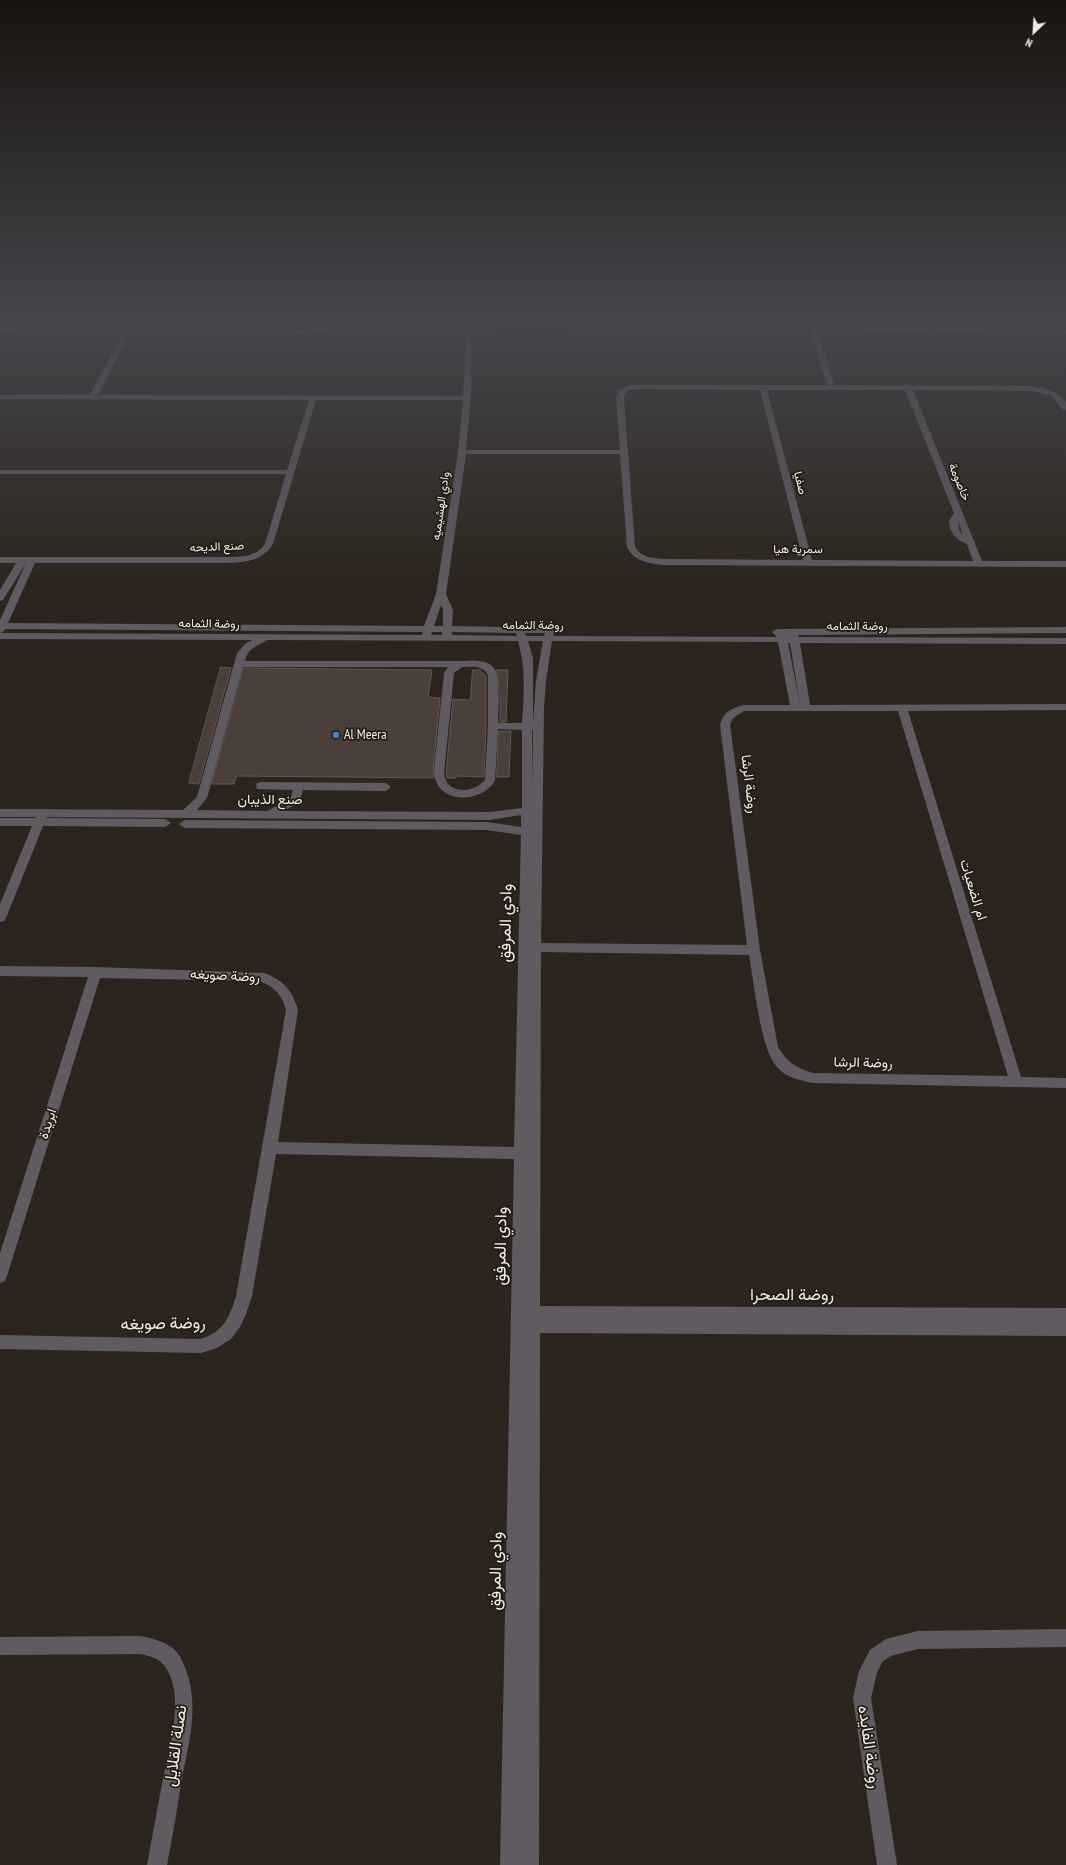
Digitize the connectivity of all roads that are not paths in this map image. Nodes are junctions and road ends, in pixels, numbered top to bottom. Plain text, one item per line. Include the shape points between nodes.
1 (309, 412) edge
2 (466, 412) edge
3 (621, 412) edge
4 (769, 412) edge
5 (918, 412) edge
6 (462, 452) junction
7 (624, 452) junction
8 (0, 472) edge
9 (290, 472) junction
10 (0, 560) edge
11 (22, 560) junction
12 (32, 560) junction
13 (808, 562) junction
14 (979, 564) junction
15 (1066, 564) edge
16 (441, 594) junction
17 (0, 598) edge
18 (0, 629) edge
19 (1066, 630) edge
20 (426, 633) junction
21 (448, 633) junction
22 (522, 634) junction
23 (548, 634) junction
24 (781, 636) junction
25 (793, 636) junction
26 (227, 638) junction
27 (266, 638) junction
28 (1066, 641) edge
29 (242, 653) junction
30 (239, 664) junction
31 (460, 664) junction
32 (902, 707) junction
33 (1066, 707) edge
34 (801, 708) junction
35 (493, 726) junction
36 (532, 727) junction
37 (261, 786) dead end
38 (299, 786) junction
39 (386, 786) dead end
40 (202, 798) junction
41 (296, 799) junction
42 (533, 809) junction
43 (0, 814) edge
44 (184, 815) junction
45 (213, 815) junction
46 (268, 815) junction
47 (320, 816) junction
48 (41, 818) junction
49 (0, 822) edge
50 (531, 834) junction
51 (0, 918) edge
52 (530, 947) junction
53 (754, 950) junction
54 (0, 971) edge
55 (96, 972) junction
56 (1016, 1082) junction
57 (1066, 1083) edge
58 (270, 1148) junction
59 (528, 1153) junction
60 (0, 1276) edge
61 (1066, 1315) edge
62 (518, 1319) junction
63 (534, 1319) junction
64 (1066, 1329) edge
65 (0, 1342) edge
66 (1066, 1638) edge
67 (0, 1646) edge
68 (157, 1865) edge
69 (510, 1865) edge
70 (529, 1865) edge
71 (887, 1865) edge

1 - 9 street, صنع الديحه
2 - 6 street, وادي الهشيميه
3 - 7 street, سمرية هيا
4 - 13 street, صفيا
5 - 14 street, خاصومة via 959,513 953,519 955,530 959,538 971,543
6 - 7 street
6 - 16 street, وادي الهشيميه
7 - 13 street, سمرية هيا via 631,547 637,556 662,562
8 - 9 street
9 - 12 street, صنع الديحه via 269,544 255,557 228,560
10 - 11 street, صنع الديحه
11 - 12 street, صنع الديحه
11 - 17 street
12 - 18 street
13 - 14 street, سمرية هيا
14 - 15 street, سمرية هيا
16 - 20 street, وادي الهشيميه
16 - 21 street, وادي الهشيميه via 448,610
18 - 20 street, روضة الثمامه
18 - 26 street, روضة الثمامه
19 - 25 street, روضة الثمامه
20 - 21 street, روضة الثمامه
20 - 27 street, روضة الثمامه
21 - 22 street, روضة الثمامه
22 - 23 street, روضة الثمامه
22 - 36 street, وادي المرفق via 528,665
23 - 24 street, روضة الثمامه
23 - 36 street, وادي المرفق
24 - 25 street, روضة الثمامه
24 - 34 street
25 - 28 street, روضة الثمامه
25 - 34 street
26 - 27 street, روضة الثمامه
26 - 29 street via 238,646
27 - 29 street via 249,645
29 - 30 street
30 - 31 street
30 - 40 street
31 - 35 street via 488,667 493,675
31 - 35 street via 449,673 439,770 440,781 445,788 465,794 474,793 487,786 490,781
32 - 33 street, روضة الرشا
32 - 34 street, روضة الرشا
32 - 56 street, ام الضعيات
34 - 53 street, روضة الرشا via 744,708 732,712 725,725
35 - 36 street
36 - 42 street, وادي المرفق
37 - 38 street
38 - 39 street
38 - 41 street
40 - 44 street
40 - 45 street via 207,813
41 - 46 street
41 - 47 street via 309,812
42 - 47 street, صنع الذيبان via 490,816
42 - 50 street, وادي المرفق
43 - 48 street, صنع الذيبان
44 - 45 street, صنع الذيبان
44 - 48 street, صنع الذيبان
45 - 46 street, صنع الذيبان
46 - 47 street, صنع الذيبان
48 - 49 street, صنع الذيبان
48 - 50 street, صنع الذيبان via 487,826
48 - 51 street
50 - 52 street, وادي المرفق
52 - 53 street
52 - 59 street, وادي المرفق
53 - 56 street, روضة الرشا via 772,1048 780,1063 797,1074 813,1078
54 - 55 street, روضة صويغه
55 - 58 street, روضة صويغه via 248,975 270,979 285,990 292,1010
55 - 60 street, ابريدة
56 - 57 street, روضة الرشا
58 - 59 street
58 - 65 street, روضة صويغه via 244,1296 238,1317 231,1330 222,1337 201,1346
59 - 62 street, وادي المرفق
59 - 63 street, وادي المرفق
61 - 63 street, روضة الصحرا
62 - 63 street, روضة الصحرا
62 - 69 street, وادي المرفق
63 - 64 street, روضة الصحرا
63 - 70 street, وادي المرفق
66 - 71 street, روضة الفايده via 918,1640 886,1648 876,1656 868,1671 862,1698 866,1739
67 - 68 street, نصلة القلايل via 140,1645 158,1648 175,1665 184,1701 183,1725

